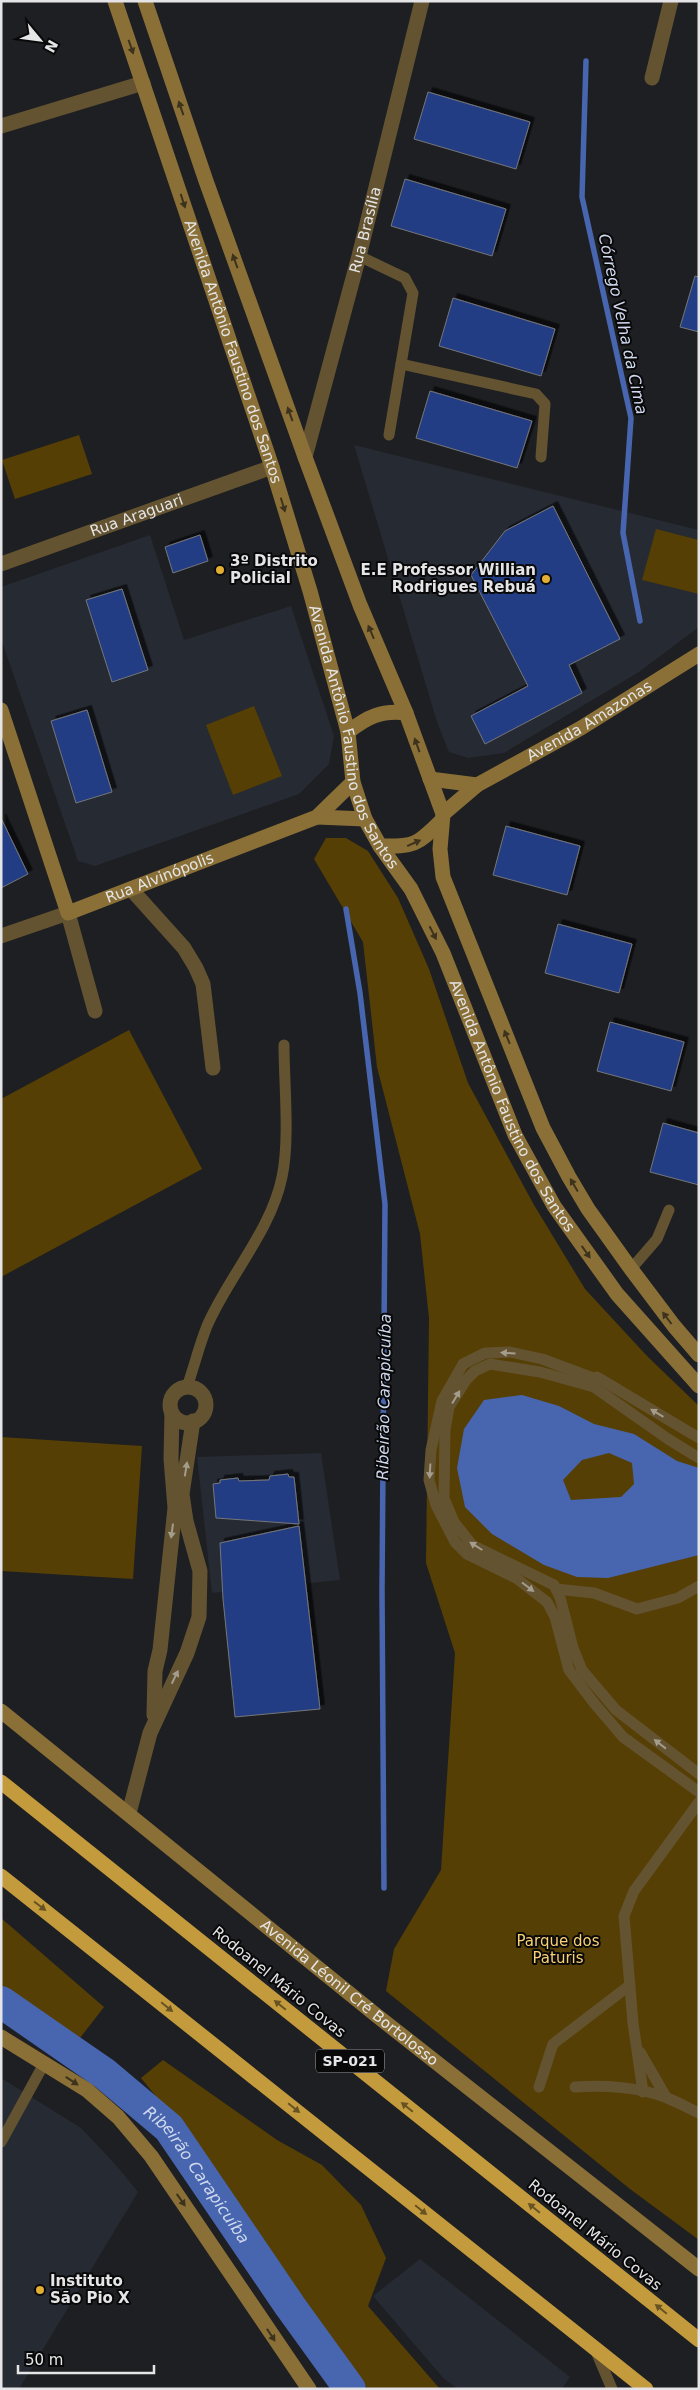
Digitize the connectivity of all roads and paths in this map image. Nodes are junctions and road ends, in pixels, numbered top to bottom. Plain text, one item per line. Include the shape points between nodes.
1 (115, 1) edge
2 (145, 1) edge
3 (422, 1) edge
4 (671, 1) edge
5 (652, 78) dead end
6 (143, 83) junction
7 (1, 126) edge
8 (359, 256) junction
9 (401, 364) junction
10 (389, 435) dead end
11 (305, 457) junction
12 (541, 457) dead end
13 (272, 467) junction
14 (1, 564) edge
15 (699, 654) edge
16 (1, 710) edge
17 (406, 714) junction
18 (348, 732) junction
19 (430, 779) junction
20 (353, 782) junction
21 (477, 785) junction
22 (317, 817) junction
23 (442, 817) junction
24 (364, 819) junction
25 (380, 846) junction
26 (131, 889) junction
27 (68, 913) junction
28 (1, 936) edge
29 (95, 1011) dead end
30 (284, 1044) dead end
31 (213, 1068) dead end
32 (669, 1210) dead end
33 (631, 1269) junction
34 (699, 1355) edge
35 (699, 1386) edge
36 (187, 1387) junction
37 (172, 1413) junction
38 (193, 1422) junction
39 (699, 1438) edge
40 (699, 1458) edge
41 (699, 1586) edge
42 (556, 1589) junction
43 (1, 1712) edge
44 (154, 1721) junction
45 (699, 1774) edge
46 (1, 1782) edge
47 (699, 1792) edge
48 (699, 1802) edge
49 (129, 1813) junction
50 (1, 1876) edge
51 (630, 1985) junction
52 (1, 2037) edge
53 (636, 2046) junction
54 (45, 2062) junction
55 (539, 2087) dead end
56 (575, 2087) dead end
57 (643, 2092) junction
58 (666, 2097) junction
59 (699, 2113) edge
60 (1, 2142) edge
61 (699, 2269) edge
62 (699, 2340) edge
63 (594, 2348) junction
64 (309, 2389) edge
65 (612, 2389) edge
66 (646, 2389) edge

1 -> 6 main road, Avenida Antônio Faustino dos Santos
11 -> 2 main road, Avenida Antônio Faustino dos Santos
3 - 8 street, Rua Brasília
4 - 5 street
6 - 7 street
6 -> 13 main road, Avenida Antônio Faustino dos Santos
8 - 9 lane via 404,278 413,293
8 - 11 street, Rua Brasília
9 - 10 lane
9 - 12 lane via 536,394 545,404
17 -> 11 main road, Avenida Antônio Faustino dos Santos via 360,604
13 - 14 street, Rua Araguari
13 -> 18 main road, Avenida Antônio Faustino dos Santos
15 - 21 main road, Avenida Amazonas via 581,728
16 - 27 main road
17 - 18 main road via 374,715
19 -> 17 main road, Avenida Antônio Faustino dos Santos
18 - 20 main road, Avenida Antônio Faustino dos Santos
19 - 21 main road
19 - 23 main road, Avenida Antônio Faustino dos Santos
20 - 22 main road, Rua Alvinópolis
20 - 24 main road, Avenida Antônio Faustino dos Santos
21 - 23 main road, Avenida Amazonas
22 - 24 main road, Rua Alvinópolis
22 - 26 main road, Rua Alvinópolis
25 -> 23 main road, Avenida Amazonas via 415,845
33 -> 23 main road, Avenida Antônio Faustino dos Santos via 588,1208 543,1128 443,877
24 - 25 main road, Avenida Antônio Faustino dos Santos
25 -> 35 main road, Avenida Antônio Faustino dos Santos via 412,889 443,953 515,1135 554,1206 617,1294
26 - 27 main road, Rua Alvinópolis
26 - 31 street via 184,948 204,984
27 - 28 street, Rua Alvinópolis
27 - 29 street
30 - 36 lane via 285,1154 282,1178 257,1237 207,1326
32 - 33 lane via 657,1238
34 -> 33 main road, Avenida Antônio Faustino dos Santos
36 - 37 street via 172,1396
36 - 38 street via 200,1392 205,1402 203,1414
37 - 38 street via 181,1421
37 -> 44 street via 171,1459 176,1508 155,1670
44 -> 38 street via 187,1653 199,1617 200,1571 182,1494
39 -> 47 lane via 598,1378 542,1359 510,1352 485,1353 463,1364 442,1401 431,1450 429,1480 436,1505 455,1542 467,1554 516,1578 547,1602 555,1617 569,1670 623,1737
42 -> 40 lane via 554,1585 472,1545 454,1522 444,1498 445,1430 450,1407 475,1370 490,1364 540,1372 594,1387
41 - 42 lane via 678,1598 637,1609 594,1593
45 -> 42 lane via 616,1710 582,1670
43 - 49 main road, Avenida Léonil Cré Bortolosso
44 - 49 street
62 -> 46 highway, Rodoanel Mário Covas / SP-021
48 - 51 lane via 634,1891 624,1916
49 - 61 main road, Avenida Léonil Cré Bortolosso via 376,2015
50 -> 63 highway
51 - 53 lane
51 - 55 lane via 553,2044
52 - 54 main road
53 - 57 lane
53 - 58 lane
54 - 60 lane
54 -> 64 main road via 87,2090 118,2117 151,2156
56 - 57 lane via 599,2085
57 - 58 lane
58 - 59 lane
63 - 65 lane
63 - 66 highway

